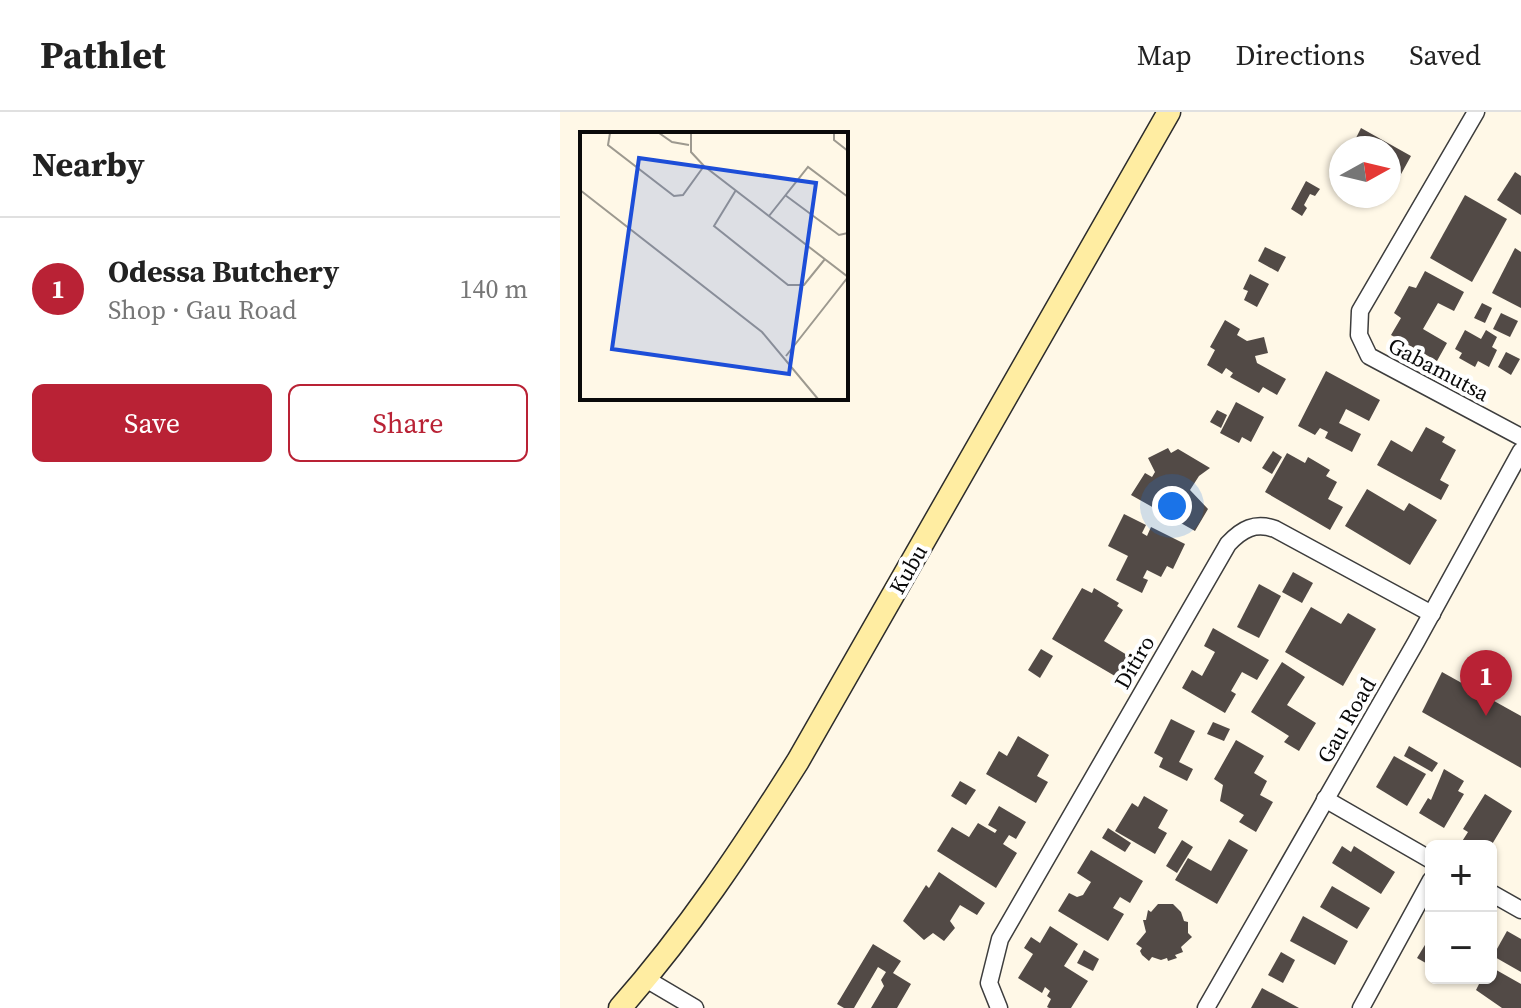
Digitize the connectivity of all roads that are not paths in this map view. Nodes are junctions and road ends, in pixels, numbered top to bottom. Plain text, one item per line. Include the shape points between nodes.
1 (1169, 112) edge
2 (1476, 112) edge
3 (1521, 437) edge
4 (1521, 451) edge
5 (1432, 614) junction
6 (1325, 799) junction
7 (1425, 857) edge
8 (1425, 891) edge
9 (1497, 896) edge
10 (1521, 910) edge
11 (646, 979) junction
12 (620, 1008) edge
13 (695, 1008) edge
14 (999, 1008) edge
15 (1206, 1008) edge
16 (1361, 1008) edge

1 - 11 main road, Kubu via 798,761 695,918
2 - 3 street, Gabamutsa via 1360,311 1359,335 1369,356
4 - 5 street, Gau Road
5 - 6 street, Gau Road
5 - 14 street, Ditiro via 1275,529 1248,527 1237,534 1000,939 989,983
6 - 7 street
6 - 15 street, Gau Road
8 - 16 street
9 - 10 street
11 - 12 main road, Kubu
11 - 13 street

